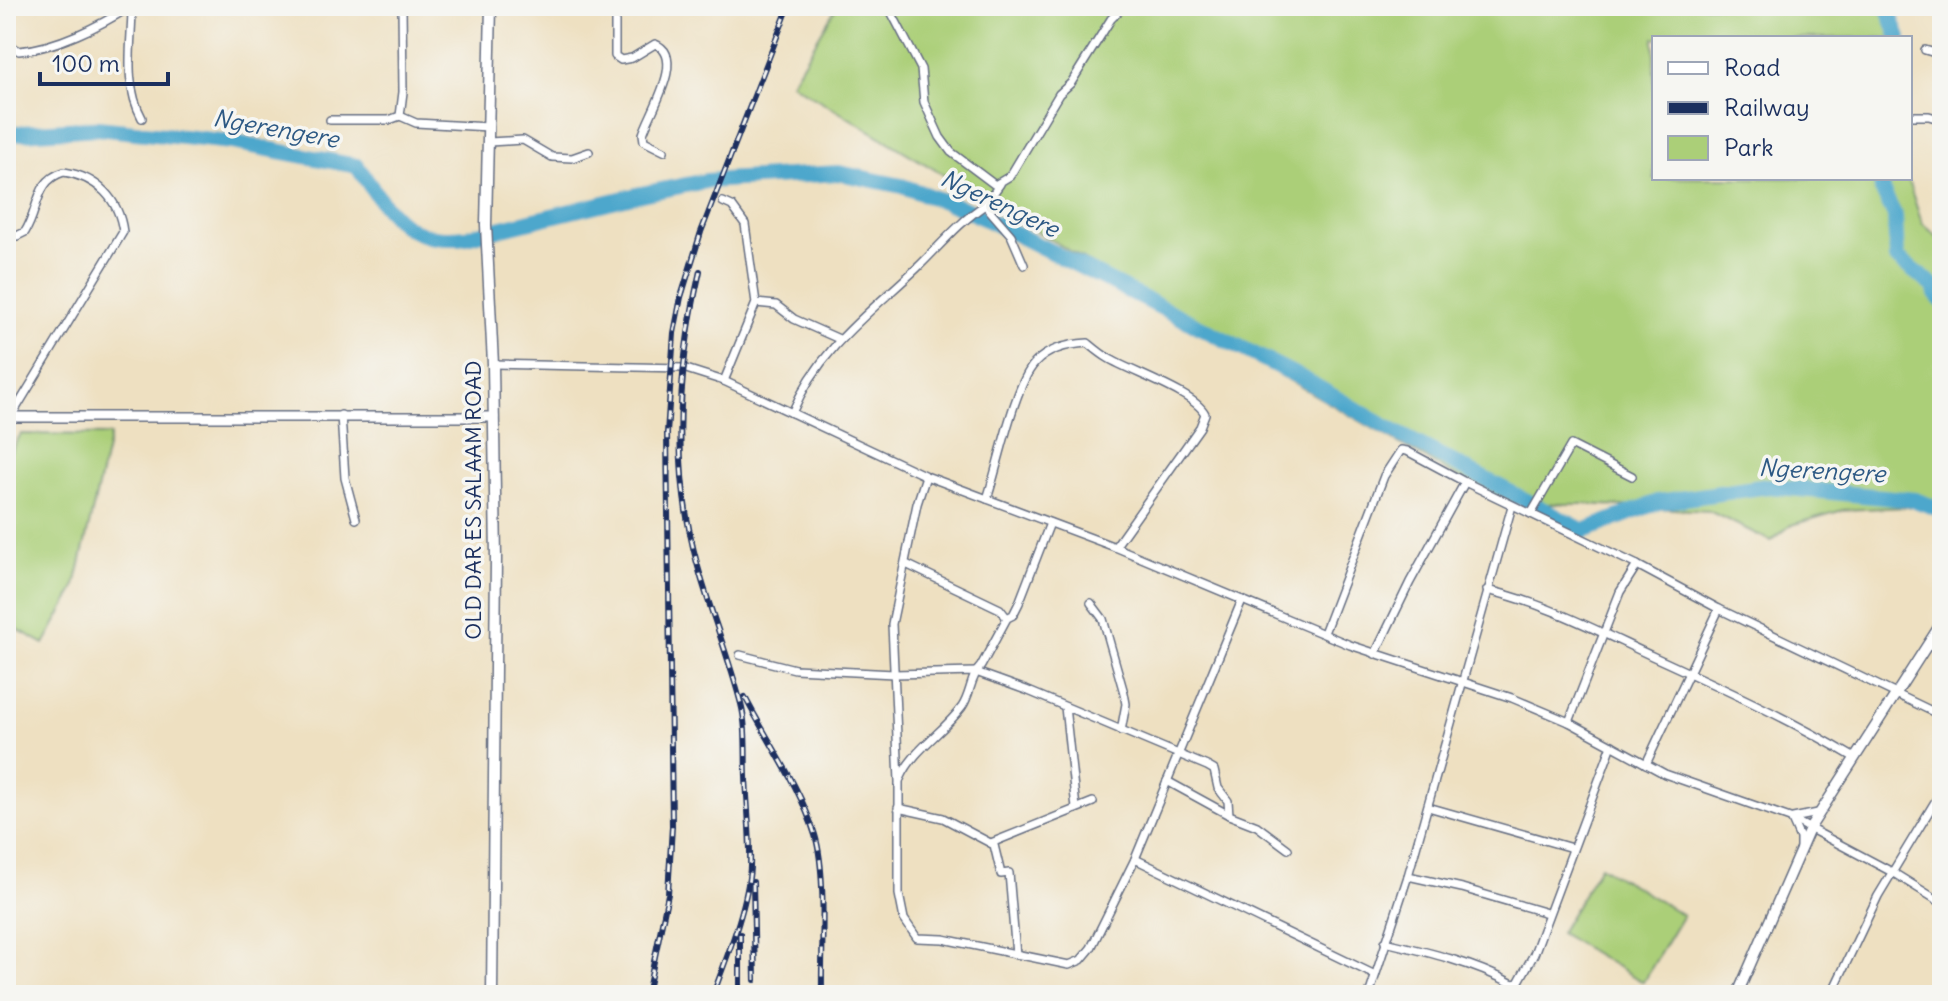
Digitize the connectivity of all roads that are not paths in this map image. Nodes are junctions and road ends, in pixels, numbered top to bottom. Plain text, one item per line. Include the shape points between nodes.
1 (131, 6) edge
2 (402, 6) edge
3 (491, 6) edge
4 (615, 6) edge
5 (888, 6) edge
6 (1124, 6) edge
7 (115, 16) junction
8 (132, 27) junction
9 (6, 42) edge
10 (1925, 50) dead end
11 (6, 51) edge
12 (19, 51) junction
13 (1942, 55) edge
14 (400, 116) junction
15 (1912, 116) edge
16 (142, 118) dead end
17 (330, 120) dead end
18 (1942, 120) edge
19 (489, 127) junction
20 (489, 142) junction
21 (664, 151) dead end
22 (589, 152) dead end
23 (1000, 184) junction
24 (723, 202) dead end
25 (985, 205) junction
26 (6, 235) edge
27 (1024, 265) dead end
28 (756, 303) junction
29 (839, 339) junction
30 (493, 364) junction
31 (724, 381) junction
32 (792, 413) junction
33 (341, 415) junction
34 (494, 417) junction
35 (8, 420) edge
36 (926, 476) junction
37 (1632, 476) dead end
38 (1465, 482) junction
39 (987, 499) junction
40 (1512, 506) junction
41 (1531, 514) junction
42 (356, 519) dead end
43 (1050, 523) junction
44 (1115, 547) junction
45 (906, 564) junction
46 (1637, 565) junction
47 (1487, 590) junction
48 (1242, 600) junction
49 (1091, 603) dead end
50 (1719, 609) junction
51 (1007, 618) junction
52 (1942, 622) edge
53 (1324, 633) junction
54 (1603, 633) junction
55 (1375, 654) junction
56 (740, 655) dead end
57 (976, 672) junction
58 (1689, 673) junction
59 (894, 674) junction
60 (1462, 682) junction
61 (1895, 695) junction
62 (1065, 707) junction
63 (1942, 716) edge
64 (1569, 722) junction
65 (1121, 731) junction
66 (1612, 745) junction
67 (1180, 754) junction
68 (1855, 758) junction
69 (1646, 764) junction
70 (899, 781) junction
71 (1167, 781) junction
72 (1942, 790) edge
73 (1093, 802) dead end
74 (1428, 807) junction
75 (898, 808) junction
76 (1076, 808) junction
77 (1818, 813) junction
78 (1229, 815) junction
79 (1790, 818) junction
80 (1810, 828) junction
81 (991, 843) junction
82 (1572, 848) junction
83 (1288, 849) dead end
84 (1800, 849) junction
85 (1135, 859) junction
86 (1892, 872) junction
87 (1408, 876) junction
88 (1942, 903) edge
89 (1547, 913) junction
90 (1385, 942) junction
91 (1016, 955) junction
92 (1375, 975) junction
93 (492, 995) edge
94 (1369, 995) edge
95 (1737, 995) edge
96 (1831, 995) edge

1 - 7 street
1 - 8 street
2 - 14 street
3 - 19 main road, OLD DAR ES SALAAM ROAD
4 - 21 street via 615,56 632,58 655,44 669,59 643,134 644,141
5 - 23 street via 921,69 924,102 940,137 988,182
6 - 23 street
7 - 8 street
7 - 12 street via 86,33
8 - 16 street via 130,83
9 - 12 street
10 - 13 street
11 - 12 street
14 - 17 street
14 - 19 street via 416,123
15 - 18 street
19 - 20 main road, OLD DAR ES SALAAM ROAD
20 - 22 street via 523,140 558,158
20 - 30 main road, OLD DAR ES SALAAM ROAD via 486,225
23 - 25 street
24 - 28 street via 745,224
25 - 27 street via 1011,235
25 - 29 street
26 - 35 street via 25,232 41,190 64,172 87,180 110,198 118,207 123,232
28 - 29 street via 776,305
28 - 31 street
29 - 32 street
30 - 31 street via 683,368
30 - 34 main road, OLD DAR ES SALAAM ROAD
31 - 32 street
32 - 36 street
33 - 34 street
33 - 35 street
33 - 42 street via 345,478
34 - 93 main road, OLD DAR ES SALAAM ROAD
36 - 39 street
36 - 45 street
37 - 41 street via 1571,445
38 - 40 street
38 - 53 street via 1407,451 1396,455
38 - 55 street
39 - 43 street
39 - 44 street via 1031,368 1053,351 1088,343 1200,406 1205,414
40 - 41 street
40 - 47 street
41 - 46 street
43 - 44 street
43 - 51 street via 1021,600
44 - 48 street
45 - 51 street via 1000,609
45 - 59 street via 892,624
46 - 50 street
46 - 54 street
47 - 54 street via 1553,610
47 - 60 street
48 - 53 street
48 - 67 street
49 - 65 street via 1103,619 1124,693
50 - 58 street
50 - 61 street
51 - 57 street
52 - 61 street
53 - 55 street
54 - 58 street
54 - 64 street
55 - 60 street
56 - 59 street via 795,669
57 - 59 street
57 - 62 street
57 - 70 street via 962,707 909,759
58 - 68 street
58 - 69 street
59 - 70 street
60 - 64 street
60 - 74 street
61 - 63 street
61 - 68 street
62 - 65 street
62 - 76 street
64 - 66 street
65 - 67 street
66 - 69 street
66 - 82 street
67 - 71 street
67 - 78 street via 1214,770
68 - 77 street
69 - 79 street
70 - 75 street
71 - 78 street
71 - 85 street
72 - 86 street
73 - 76 street
74 - 82 street
74 - 87 street
75 - 81 street via 943,818
75 - 91 street via 900,904 915,936
76 - 81 street
77 - 79 street
77 - 80 street
78 - 83 street via 1257,826
79 - 80 street
79 - 84 street
80 - 84 street
80 - 86 street
81 - 91 street via 1001,874 1009,873
82 - 89 street
84 - 95 street
85 - 91 street via 1081,960 1069,965
85 - 92 street
86 - 88 street
86 - 96 street
87 - 89 street
87 - 90 street
89 - 90 street via 1530,964 1514,985 1437,954
90 - 92 street
92 - 94 street

